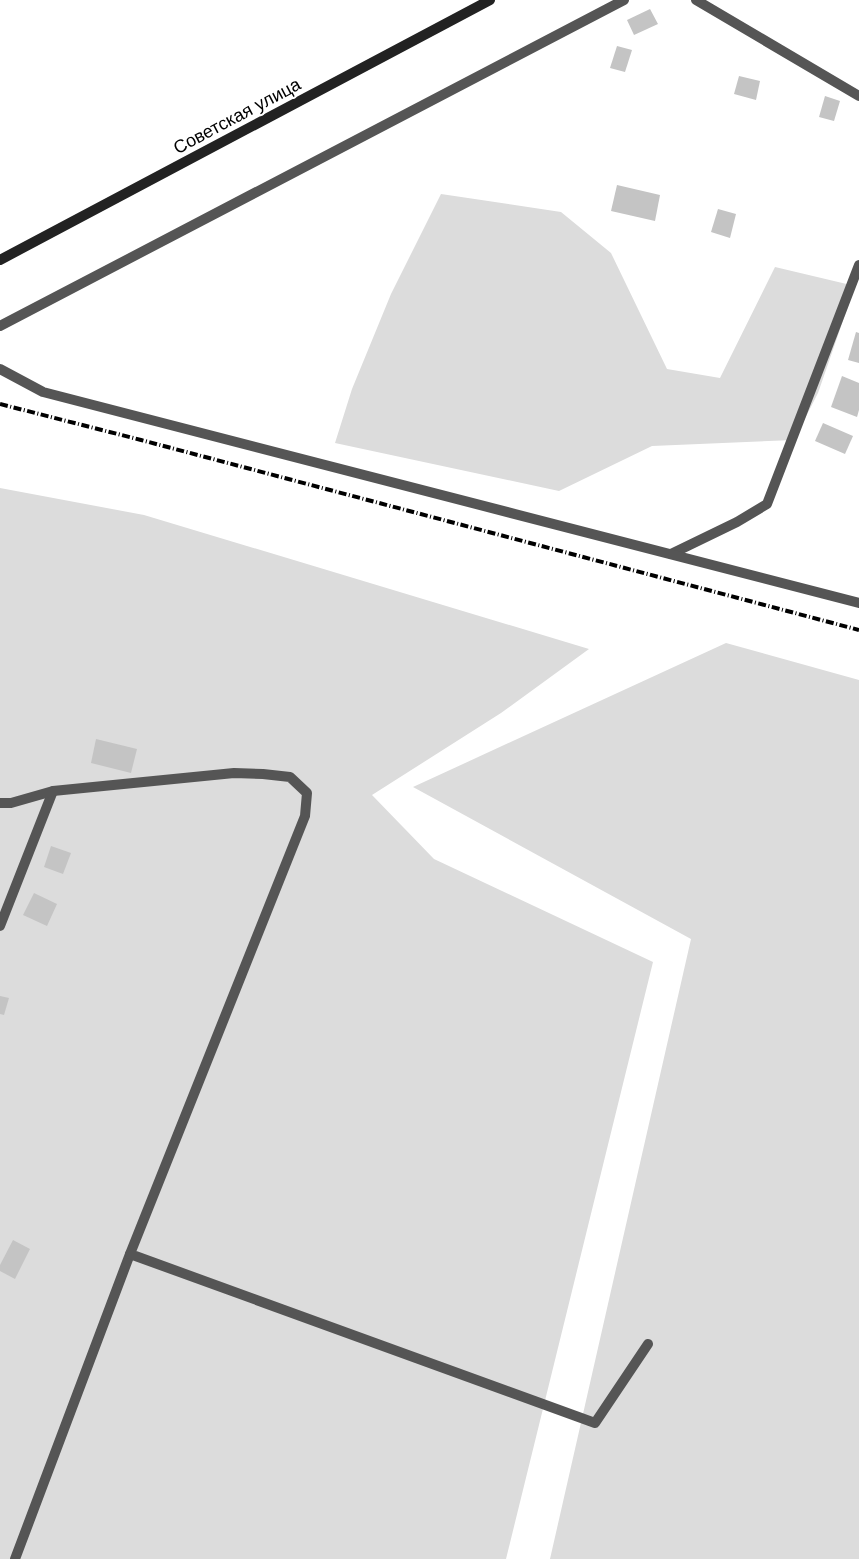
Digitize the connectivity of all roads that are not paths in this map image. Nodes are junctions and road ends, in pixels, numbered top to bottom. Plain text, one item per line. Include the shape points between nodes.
1 (490, 0) edge
2 (624, 0) edge
3 (696, 0) edge
4 (859, 96) edge
5 (0, 259) edge
6 (859, 265) edge
7 (0, 326) edge
8 (0, 369) edge
9 (671, 554) junction
10 (859, 602) edge
11 (53, 791) junction
12 (0, 804) edge
13 (0, 926) edge
14 (130, 1254) junction
15 (648, 1344) dead end
16 (15, 1559) edge

1 - 5 main road, Советская улица
2 - 7 street
3 - 4 street
6 - 9 street via 767,504
8 - 9 street via 44,392
9 - 10 street
11 - 12 street
11 - 13 street
11 - 14 street via 234,773 290,778 307,793 305,816
14 - 15 street via 595,1423
14 - 16 street

